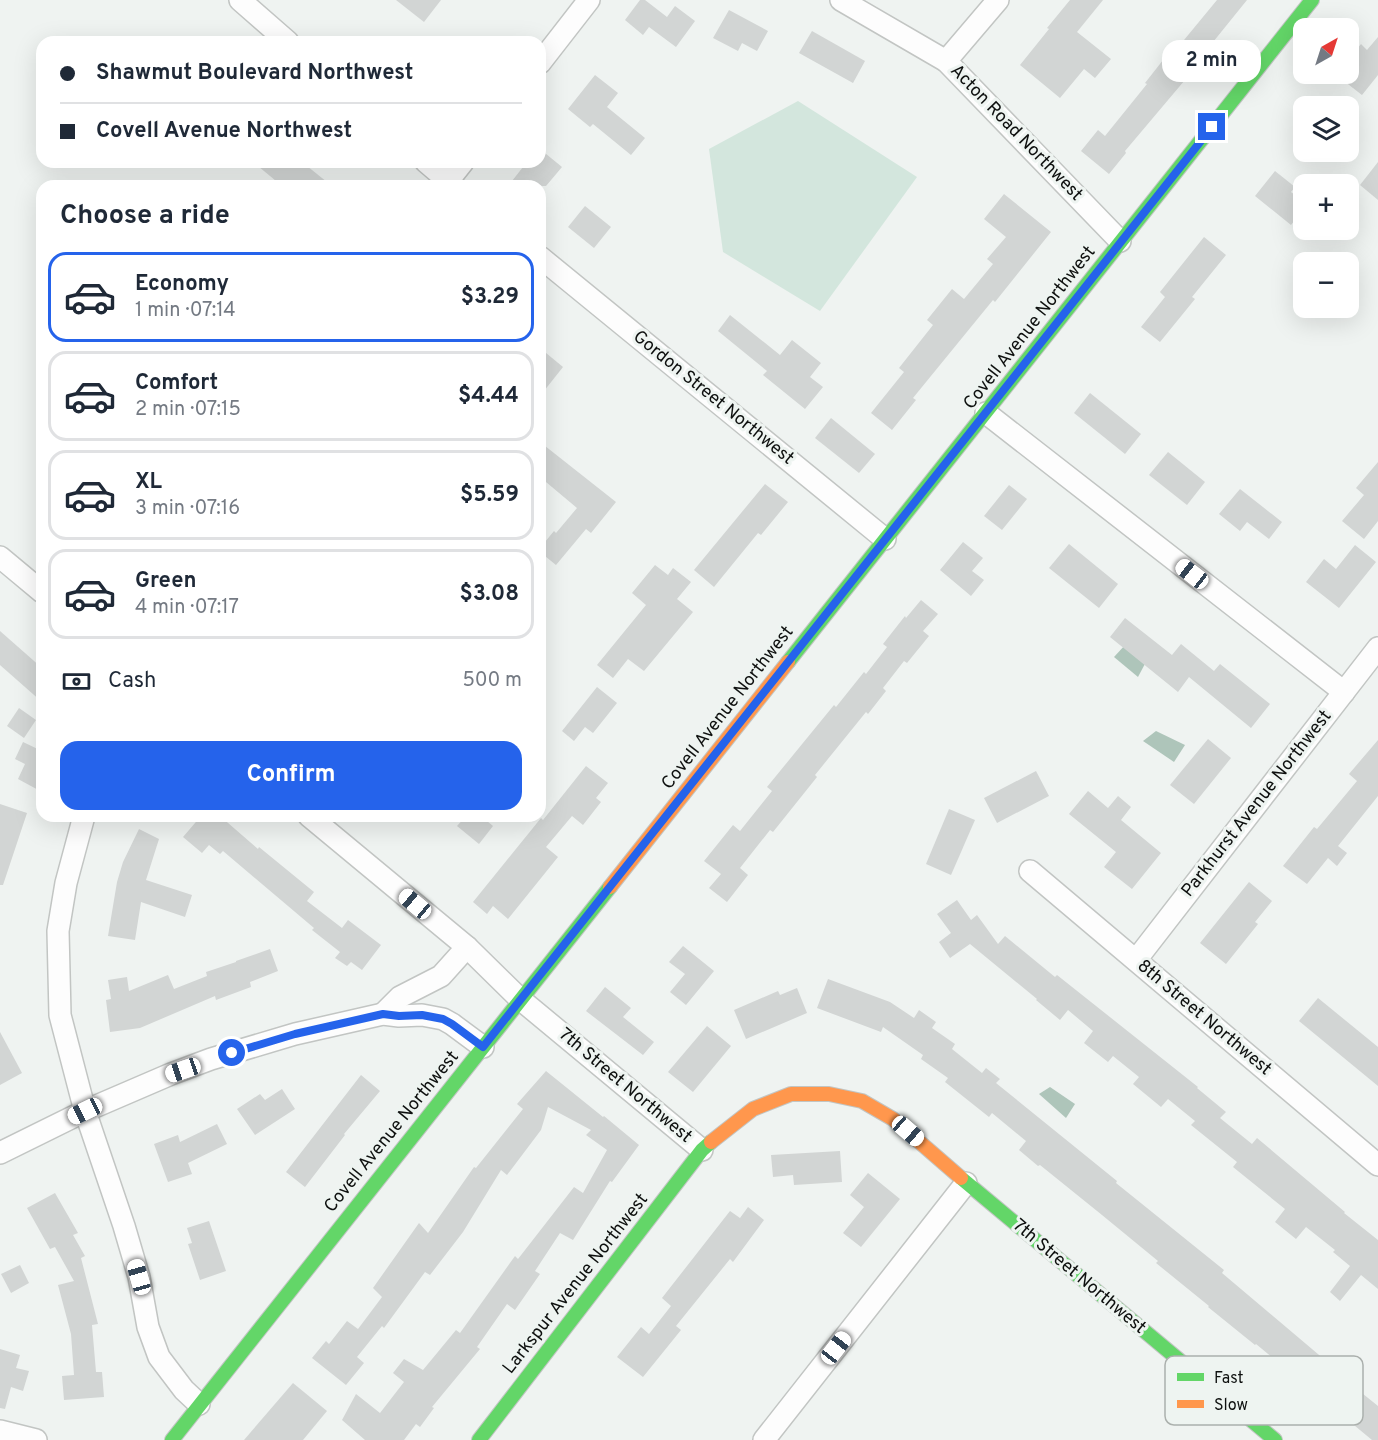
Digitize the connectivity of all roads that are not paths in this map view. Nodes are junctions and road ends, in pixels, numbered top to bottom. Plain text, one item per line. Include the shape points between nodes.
1 (240, 0) edge
2 (590, 0) edge
3 (841, 0) edge
4 (998, 0) edge
5 (1312, 0) edge
6 (281, 36) edge
7 (546, 55) edge
8 (946, 61) junction
9 (433, 168) edge
10 (446, 180) edge
11 (1120, 241) junction
12 (546, 261) edge
13 (986, 413) junction
14 (885, 539) junction
15 (0, 557) edge
16 (36, 587) edge
17 (1378, 648) edge
18 (1344, 692) junction
19 (82, 822) edge
20 (316, 822) edge
21 (1030, 871) dead end
22 (467, 947) junction
23 (1136, 960) junction
24 (520, 999) junction
25 (383, 1014) junction
26 (483, 1047) junction
27 (85, 1111) junction
28 (702, 1150) junction
29 (0, 1153) edge
30 (1378, 1165) edge
31 (966, 1183) junction
32 (1174, 1356) edge
33 (199, 1404) junction
34 (1257, 1425) edge
35 (0, 1431) edge
36 (36, 1440) edge
37 (172, 1440) edge
38 (479, 1440) edge
39 (764, 1440) edge
40 (1275, 1440) edge

1 - 6 street
2 - 7 street
3 - 8 street, Acton Road Northwest
4 - 8 street
5 - 11 street, Covell Avenue Northwest
8 - 11 street, Acton Road Northwest
9 - 10 street
11 - 13 street, Covell Avenue Northwest
12 - 14 street, Gordon Street Northwest
13 - 14 street, Covell Avenue Northwest
13 - 18 street
14 - 24 street, Covell Avenue Northwest
15 - 16 street
17 - 18 street, Parkhurst Avenue Northwest
18 - 23 street, Parkhurst Avenue Northwest
19 - 27 street via 58,931 60,1015
20 - 22 street, 7th Street Northwest
21 - 23 street, 8th Street Northwest
22 - 24 street, 7th Street Northwest
22 - 25 street via 441,976 400,997
23 - 30 street, 8th Street Northwest
24 - 26 street, Covell Avenue Northwest
24 - 28 street, 7th Street Northwest
25 - 26 street via 443,1019
25 - 27 street via 211,1059
26 - 33 street, Covell Avenue Northwest
27 - 29 street
27 - 33 street via 124,1226 159,1357
28 - 31 street, 7th Street Northwest via 753,1109 791,1094 829,1094 862,1101 893,1119
28 - 38 street, Larkspur Avenue Northwest
31 - 32 street, 7th Street Northwest
31 - 39 street
33 - 37 street, Covell Avenue Northwest
34 - 40 street, 7th Street Northwest
35 - 36 street

